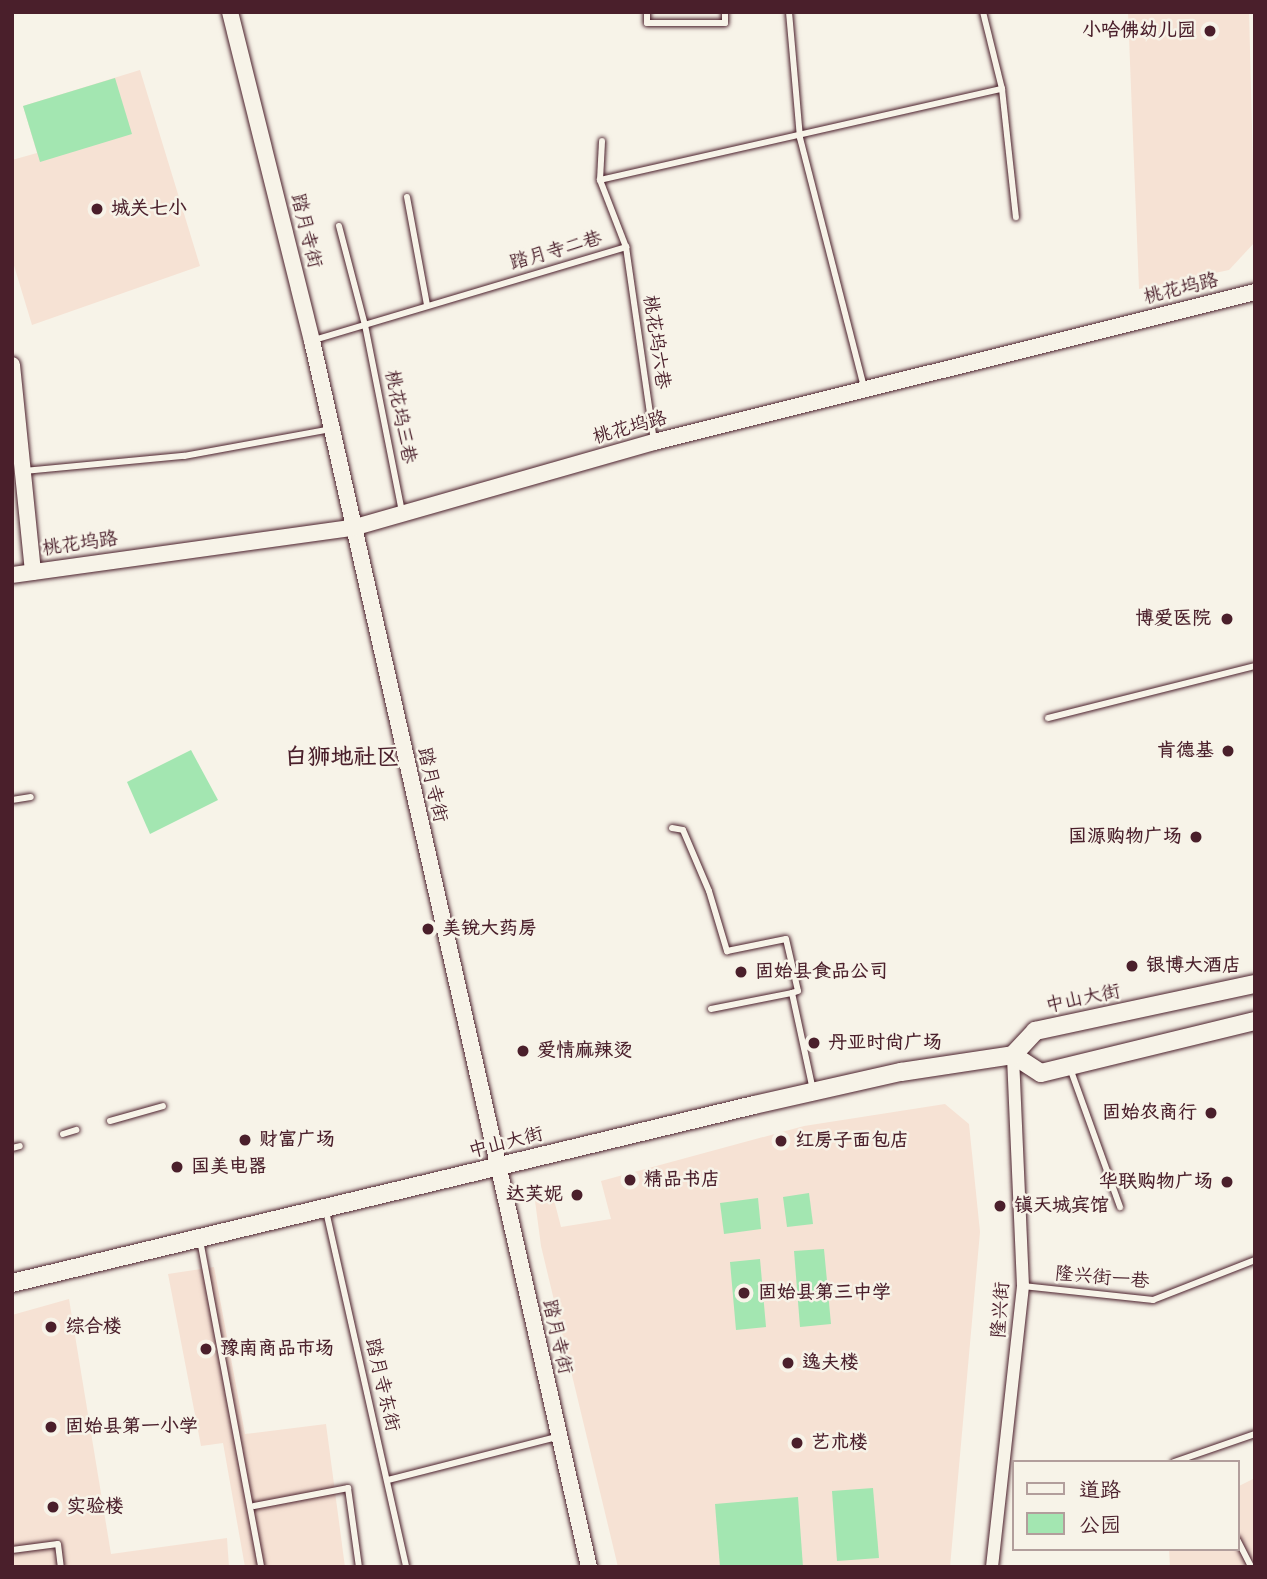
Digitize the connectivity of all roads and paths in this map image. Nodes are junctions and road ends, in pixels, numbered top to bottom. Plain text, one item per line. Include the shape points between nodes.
1 (230, 12) edge
2 (647, 12) edge
3 (725, 12) edge
4 (789, 12) edge
5 (983, 12) edge
6 (1002, 89) junction
7 (800, 138) junction
8 (602, 141) dead end
9 (600, 180) junction
10 (407, 197) dead end
11 (1016, 217) dead end
12 (339, 226) dead end
13 (626, 247) junction
14 (1255, 292) edge
15 (428, 305) junction
16 (365, 325) junction
17 (312, 341) junction
18 (12, 365) edge
19 (864, 390) junction
20 (331, 429) junction
21 (654, 442) junction
22 (21, 471) junction
23 (403, 514) junction
24 (352, 528) junction
25 (33, 572) junction
26 (12, 575) edge
27 (1255, 666) edge
28 (1048, 718) dead end
29 (31, 797) dead end
30 (12, 800) edge
31 (672, 828) dead end
32 (1255, 984) edge
33 (792, 993) junction
34 (711, 1009) dead end
35 (1255, 1021) edge
36 (1013, 1055) junction
37 (1069, 1066) junction
38 (814, 1092) junction
39 (163, 1106) dead end
40 (110, 1121) dead end
41 (76, 1130) dead end
42 (62, 1135) dead end
43 (496, 1167) junction
44 (1120, 1207) dead end
45 (326, 1211) junction
46 (200, 1238) junction
47 (1255, 1260) edge
48 (12, 1283) edge
49 (1023, 1286) junction
50 (1255, 1434) edge
51 (559, 1437) junction
52 (1180, 1460) edge
53 (1009, 1463) edge
54 (388, 1480) junction
55 (254, 1506) junction
56 (1239, 1543) edge
57 (12, 1550) edge
58 (61, 1567) edge
59 (261, 1567) edge
60 (359, 1567) edge
61 (406, 1567) edge
62 (589, 1567) edge
63 (992, 1567) edge
64 (1251, 1567) edge

1 - 17 street, 踏月寺街
2 - 3 lane via 647,23 725,23
4 - 7 lane
5 - 6 lane
6 - 7 lane
6 - 11 lane
7 - 9 lane
7 - 19 lane
8 - 9 lane
9 - 13 lane, 踏月寺二巷
10 - 15 lane
12 - 16 lane, 桃花坞三巷
13 - 15 lane, 踏月寺二巷
13 - 21 lane, 桃花坞六巷
14 - 19 street, 桃花坞路
15 - 16 lane, 踏月寺二巷
16 - 17 lane, 踏月寺二巷
16 - 23 lane, 桃花坞三巷
17 - 20 street, 踏月寺街
18 - 22 street
19 - 21 street, 桃花坞路
20 - 22 lane via 184,456
20 - 24 street, 踏月寺街
21 - 23 street, 桃花坞路
22 - 25 street
23 - 24 street, 桃花坞路
24 - 25 street, 桃花坞路
24 - 43 street, 踏月寺街
25 - 26 street, 桃花坞路
27 - 28 lane
29 - 30 lane
31 - 33 lane via 683,830 709,891 727,951 786,939 798,991
32 - 36 main road, 中山大街 via 1035,1031
33 - 34 lane
33 - 38 lane
35 - 37 main road
36 - 37 main road via 1041,1073
36 - 38 main road, 中山大街
36 - 49 street, 隆兴街
37 - 44 lane
38 - 43 main road, 中山大街
39 - 40 lane
41 - 42 lane
43 - 45 main road, 中山大街
43 - 51 street, 踏月寺街
45 - 46 main road, 中山大街
45 - 54 lane, 踏月寺东街
46 - 48 main road, 中山大街
46 - 55 lane
47 - 49 lane, 隆兴街一巷 via 1153,1300
49 - 53 street, 隆兴街
50 - 52 lane
51 - 54 lane
51 - 62 street, 踏月寺街
53 - 63 street, 隆兴街
54 - 61 lane, 踏月寺东街
55 - 59 lane
55 - 60 lane via 348,1488
56 - 64 lane
57 - 58 lane via 58,1544

